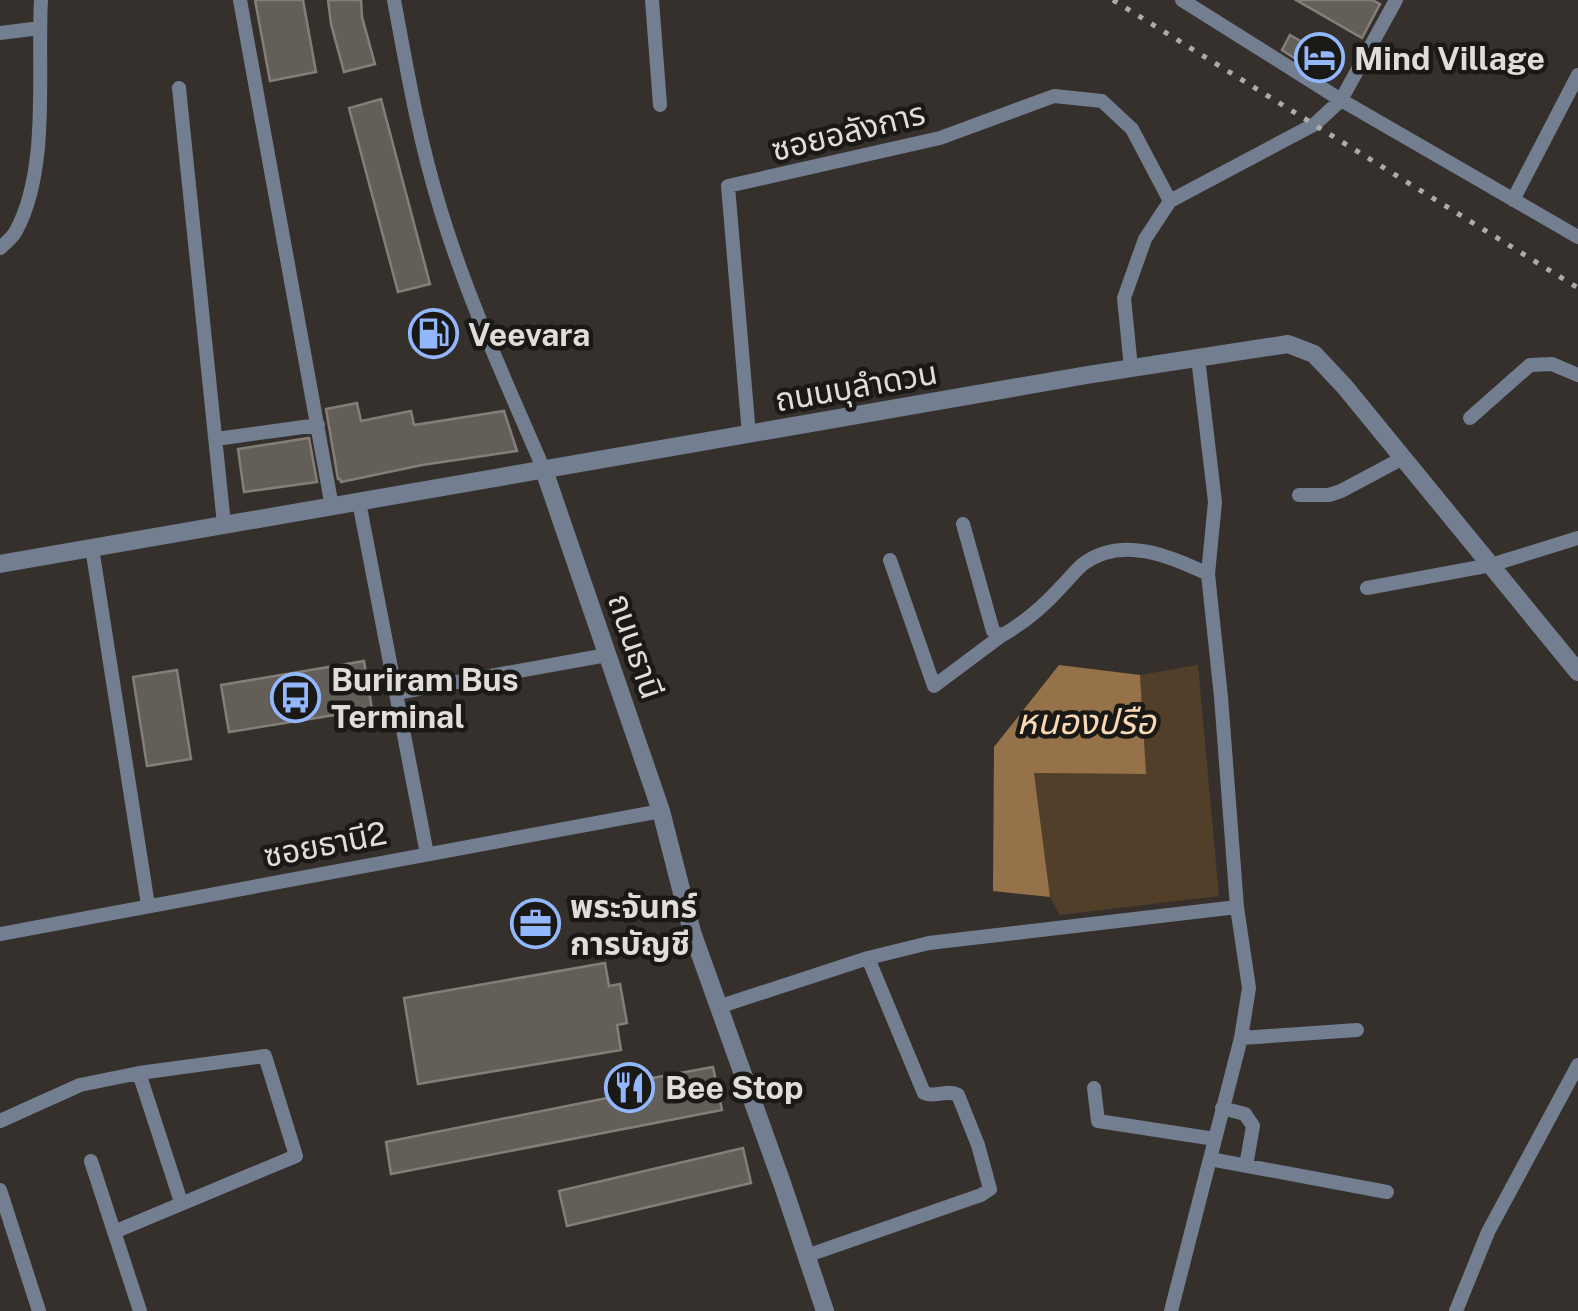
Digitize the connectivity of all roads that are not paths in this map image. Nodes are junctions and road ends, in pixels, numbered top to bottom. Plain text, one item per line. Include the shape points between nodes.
1 (41, 0) edge
2 (240, 0) edge
3 (394, 0) edge
4 (652, 0) edge
5 (1182, 0) edge
6 (1392, 2) edge
7 (40, 28) junction
8 (0, 33) edge
9 (1578, 75) edge
10 (179, 88) dead end
11 (1341, 100) junction
12 (660, 105) dead end
13 (1170, 200) junction
14 (1512, 200) junction
15 (1578, 236) edge
16 (0, 248) edge
17 (1198, 358) junction
18 (1131, 368) junction
19 (1578, 374) edge
20 (1470, 418) dead end
21 (318, 425) junction
22 (748, 435) junction
23 (216, 439) junction
24 (1403, 458) junction
25 (544, 470) junction
26 (1299, 494) dead end
27 (358, 502) junction
28 (332, 507) junction
29 (224, 524) junction
30 (963, 524) dead end
31 (1578, 538) edge
32 (92, 548) junction
33 (890, 560) dead end
34 (0, 564) edge
35 (1490, 565) junction
36 (1208, 574) junction
37 (1367, 588) dead end
38 (1001, 636) junction
39 (608, 655) junction
40 (1578, 672) edge
41 (396, 693) junction
42 (661, 811) junction
43 (427, 854) junction
44 (148, 905) junction
45 (1238, 906) junction
46 (0, 934) edge
47 (868, 958) junction
48 (718, 1007) junction
49 (1357, 1030) dead end
50 (1241, 1038) junction
51 (1578, 1065) edge
52 (139, 1073) junction
53 (1094, 1088) dead end
54 (1222, 1108) junction
55 (0, 1122) edge
56 (1215, 1139) junction
57 (1210, 1159) junction
58 (91, 1161) dead end
59 (1246, 1166) junction
60 (0, 1190) edge
61 (1386, 1192) dead end
62 (180, 1202) junction
63 (114, 1232) junction
64 (806, 1256) junction
65 (39, 1311) edge
66 (140, 1311) edge
67 (825, 1311) edge
68 (1171, 1311) edge
69 (1456, 1311) edge

1 - 7 street
2 - 21 street
3 - 25 street, ถนนธานี via 440,210
4 - 12 street
5 - 11 street
6 - 11 street
7 - 8 street
7 - 16 street via 32,188 15,234
9 - 14 street
10 - 23 street
11 - 13 street via 1315,124
11 - 14 street
13 - 18 street via 1145,239 1124,298
13 - 22 street, ซอยอลังการ via 1132,129 1102,102 1054,96 940,138 728,186
14 - 15 street
17 - 18 street, ถนนบุลำดวน
17 - 24 street, ถนนบุลำดวน via 1288,344 1314,354
17 - 36 street via 1215,502
18 - 22 street, ถนนบุลำดวน
19 - 20 street via 1552,364 1530,366
21 - 23 street
21 - 28 street
22 - 25 street, ถนนบุลำดวน
23 - 29 street
24 - 26 street via 1341,491
24 - 35 street, ถนนบุลำดวน
25 - 27 street, ถนนบุลำดวน
25 - 39 street, ถนนธานี
27 - 28 street, ถนนบุลำดวน
27 - 41 street
28 - 29 street, ถนนบุลำดวน
29 - 32 street, ถนนบุลำดวน
30 - 38 street via 993,631
31 - 35 street
32 - 34 street, ถนนบุลำดวน
32 - 44 street
33 - 38 street via 934,686
35 - 37 street
35 - 40 street, ถนนบุลำดวน
36 - 38 street via 1168,556 1126,548 1106,552 1082,564 1025,622
36 - 45 street
39 - 41 street
39 - 42 street, ถนนธานี
41 - 43 street
42 - 43 street, ซอยธานี2
42 - 48 street, ถนนธานี
43 - 44 street, ซอยธานี2
44 - 46 street, ซอยธานี2
45 - 47 street via 929,942
45 - 50 street via 1249,988
47 - 48 street
47 - 64 street via 924,1093 958,1095 990,1188
48 - 64 street, ถนนธานี
49 - 50 street
50 - 54 street
51 - 69 street via 1488,1232
52 - 55 street via 80,1085
52 - 62 street
52 - 62 street via 264,1056 296,1156
53 - 56 street via 1098,1121
54 - 56 street
54 - 59 street via 1244,1114 1253,1126
56 - 57 street
57 - 59 street
57 - 68 street
58 - 63 street
59 - 61 street
60 - 65 street
62 - 63 street
63 - 66 street
64 - 67 street, ถนนธานี

